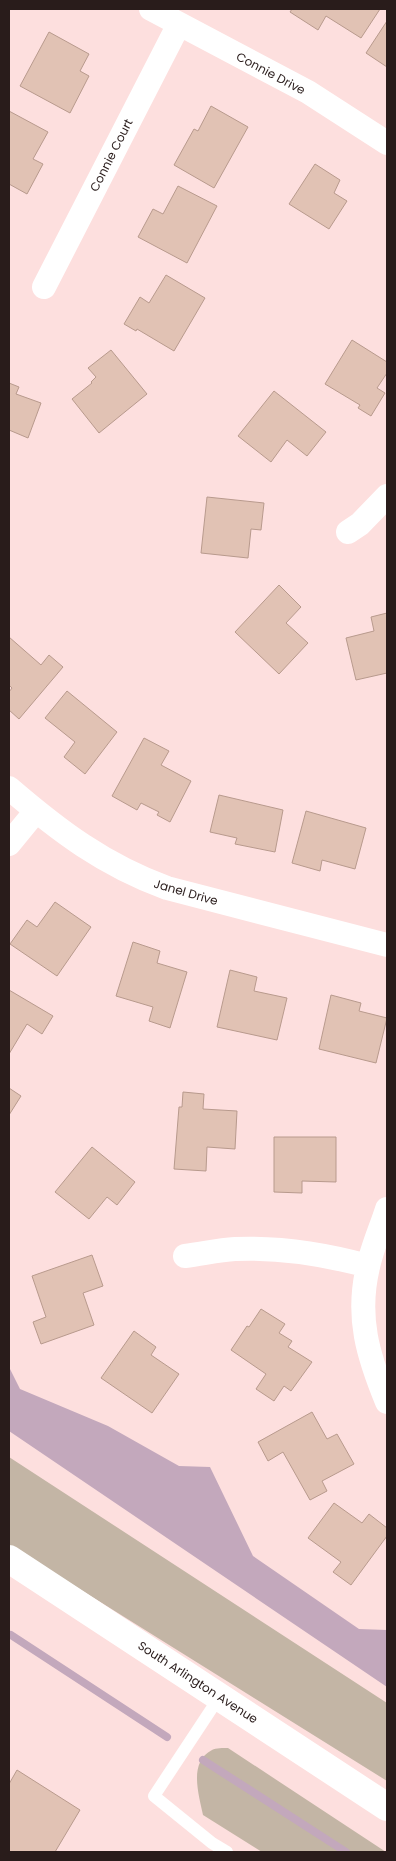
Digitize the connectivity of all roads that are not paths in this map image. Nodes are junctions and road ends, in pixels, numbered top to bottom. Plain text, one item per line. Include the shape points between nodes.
1 (151, 9) edge
2 (179, 24) junction
3 (387, 143) edge
4 (44, 287) dead end
5 (387, 496) edge
6 (348, 532) dead end
7 (9, 788) edge
8 (36, 811) junction
9 (9, 844) edge
10 (387, 945) edge
11 (387, 1209) edge
12 (185, 1256) dead end
13 (368, 1266) junction
14 (387, 1402) edge
15 (9, 1559) edge
16 (220, 1696) junction
17 (387, 1807) edge
18 (227, 1852) edge

1 - 2 street, Connie Drive
2 - 3 street, Connie Drive via 308,92
2 - 4 street, Connie Court
5 - 6 street
7 - 8 street, Janel Drive
8 - 9 street
8 - 10 street, Janel Drive via 97,856 148,881
11 - 13 street
12 - 13 street via 283,1249 332,1256
13 - 14 street via 362,1302 363,1326
15 - 16 street, South Arlington Avenue
16 - 17 street, South Arlington Avenue
16 - 18 lane via 154,1796

